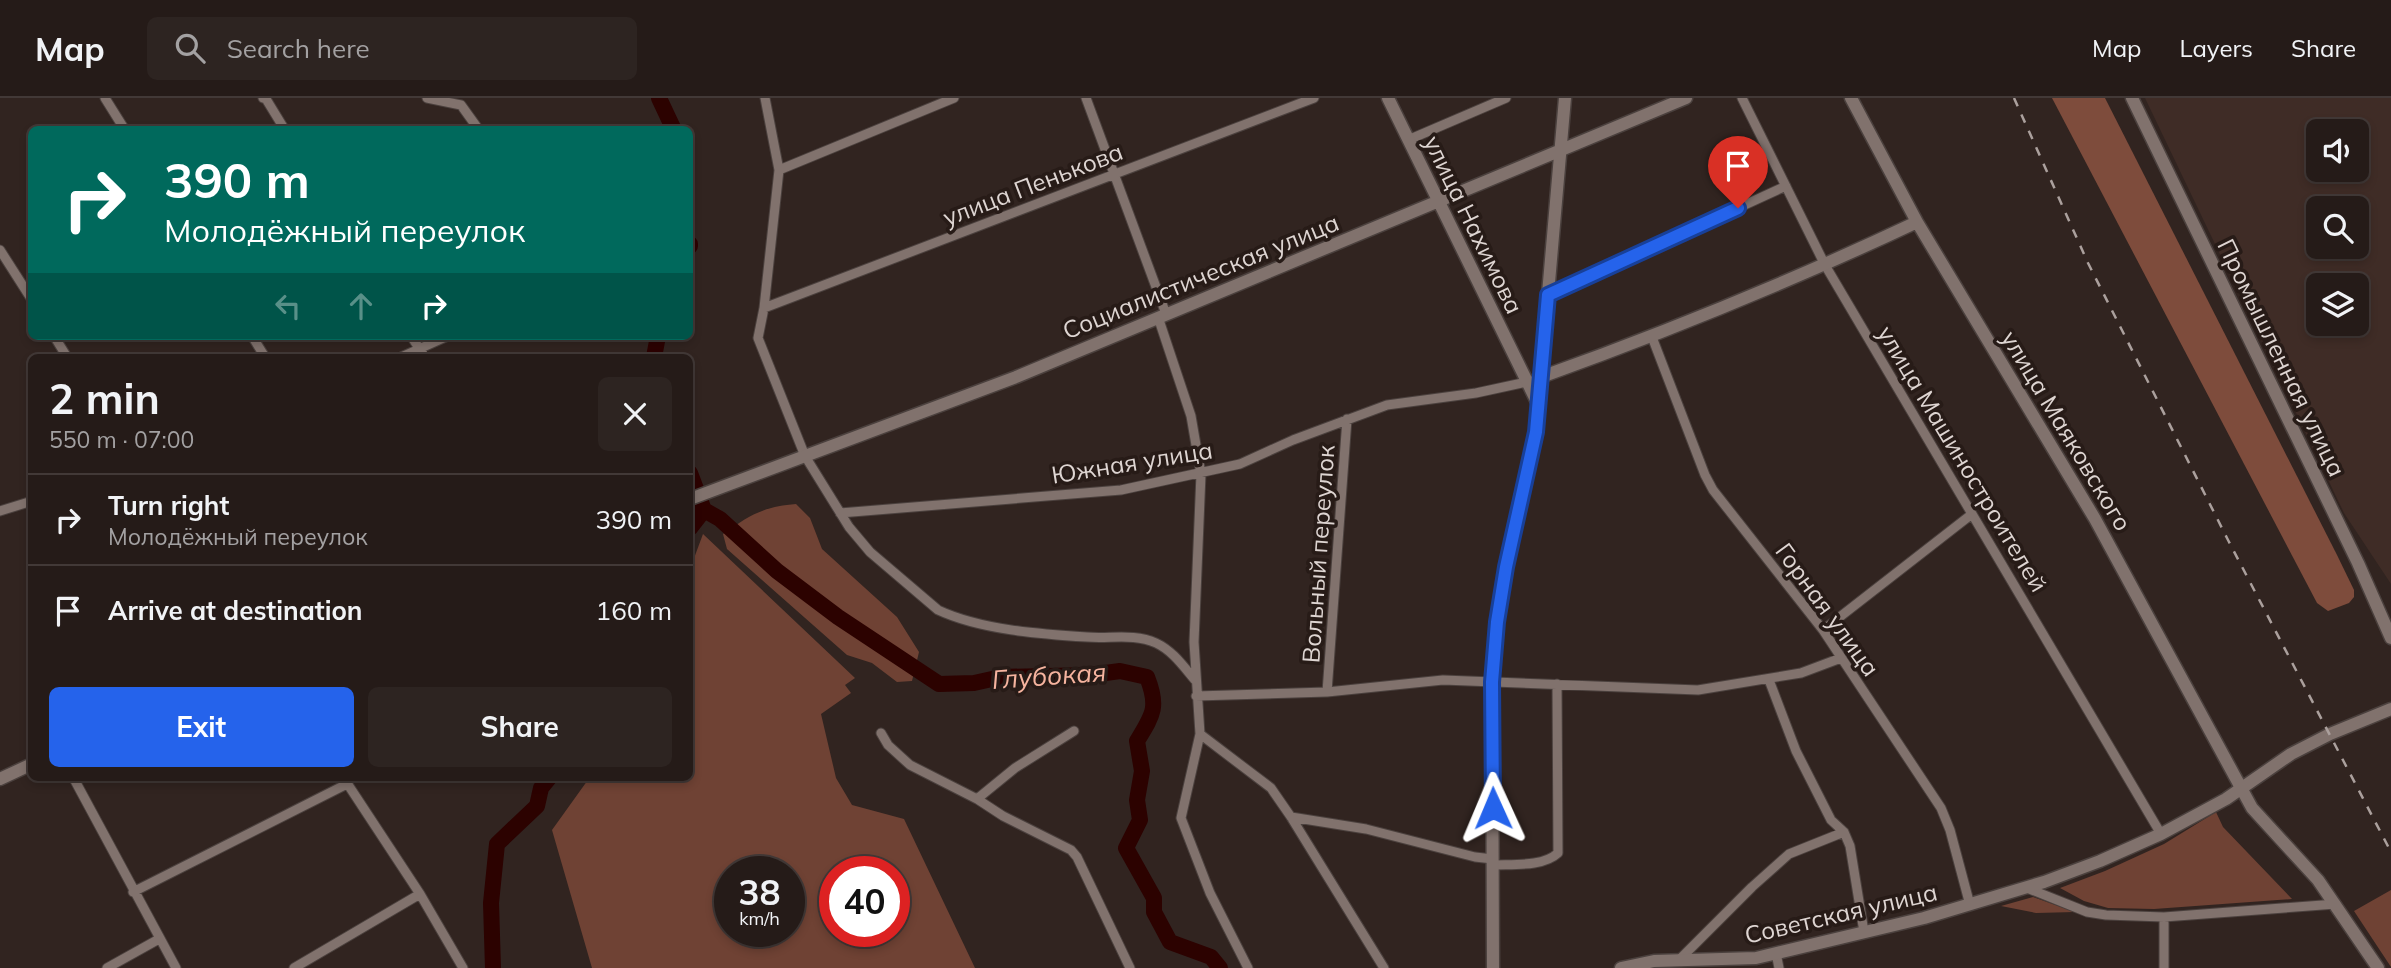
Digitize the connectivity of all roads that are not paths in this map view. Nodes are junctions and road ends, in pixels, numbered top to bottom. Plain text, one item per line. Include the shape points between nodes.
1 (105, 98) edge
2 (263, 98) edge
3 (427, 98) edge
4 (765, 98) edge
5 (954, 98) edge
6 (1086, 98) edge
7 (1314, 98) edge
8 (1388, 98) edge
9 (1506, 98) edge
10 (1565, 98) edge
11 (1686, 98) edge
12 (1742, 98) edge
13 (1851, 98) edge
14 (2132, 98) edge
15 (122, 126) edge
16 (283, 126) edge
17 (476, 126) edge
18 (1408, 140) junction
19 (1560, 151) junction
20 (779, 170) junction
21 (1114, 174) junction
22 (1786, 186) junction
23 (1437, 203) junction
24 (1917, 222) junction
25 (0, 250) edge
26 (1825, 265) junction
27 (28, 294) edge
28 (1548, 295) junction
29 (764, 308) junction
30 (1162, 316) junction
31 (1652, 337) junction
32 (442, 340) edge
33 (422, 353) edge
34 (1541, 377) junction
35 (1527, 382) junction
36 (1539, 407) junction
37 (1347, 419) junction
38 (805, 456) junction
39 (1201, 474) junction
40 (693, 498) edge
41 (28, 502) edge
42 (0, 512) edge
43 (840, 513) junction
44 (1972, 514) junction
45 (1823, 630) junction
46 (2391, 638) edge
47 (1841, 658) junction
48 (1195, 680) junction
49 (1769, 680) junction
50 (1492, 682) junction
51 (1557, 684) junction
52 (1327, 692) junction
53 (1196, 696) junction
54 (2391, 709) edge
55 (1074, 731) dead end
56 (881, 733) dead end
57 (1199, 734) junction
58 (28, 766) edge
59 (0, 779) edge
60 (75, 781) edge
61 (345, 781) edge
62 (2241, 788) junction
63 (977, 799) junction
64 (1291, 817) junction
65 (1844, 832) junction
66 (2161, 834) junction
67 (1493, 862) junction
68 (2027, 888) junction
69 (133, 892) junction
70 (420, 894) junction
71 (2336, 904) junction
72 (1970, 905) junction
73 (2164, 917) junction
74 (1864, 932) junction
75 (159, 939) junction
76 (1776, 953) junction
77 (1679, 960) junction
78 (120, 965) edge
79 (107, 968) edge
80 (176, 968) edge
81 (294, 968) edge
82 (463, 968) edge
83 (1130, 968) edge
84 (1248, 968) edge
85 (1384, 968) edge
86 (1493, 968) edge
87 (1621, 968) edge
88 (1779, 968) edge
89 (2164, 968) edge
90 (2378, 968) edge

1 - 15 street
2 - 16 street
3 - 17 street via 461,105
4 - 20 street
5 - 20 street
6 - 21 street
7 - 21 street, улица Пенькова
8 - 18 main road, улица Нахимова
9 - 18 street
10 - 19 main road
11 - 19 main road, Социалистическая улица
12 - 22 street, улица Машиностроителей
13 - 24 main road, улица Маяковского
14 - 46 main road, Промышленная улица
18 - 23 main road, улица Нахимова
19 - 23 main road, Социалистическая улица
19 - 28 main road
20 - 29 street
21 - 29 street, улица Пенькова
21 - 30 street
22 - 26 street, улица Машиностроителей
22 - 28 street
23 - 30 main road, Социалистическая улица
23 - 35 main road, улица Нахимова
24 - 26 main road
24 - 62 main road, улица Маяковского via 2095,519
25 - 27 street
26 - 31 main road
26 - 44 street, улица Машиностроителей
28 - 34 main road
29 - 38 street via 758,338
30 - 38 main road, Социалистическая улица
30 - 39 street via 1191,416
31 - 34 main road
31 - 45 street, Горная улица via 1709,483
32 - 33 street
34 - 35 street, Южная улица
34 - 36 main road
35 - 36 main road, улица Нахимова
35 - 37 street, Южная улица via 1387,405
36 - 50 main road via 1506,567
37 - 39 street, Южная улица via 1240,464
37 - 52 street, Вольный переулок
38 - 40 main road, Социалистическая улица
38 - 43 street
39 - 43 street, Южная улица via 1121,490
39 - 48 street
41 - 42 street
43 - 48 street via 870,552 939,610 1005,628 1143,638 1169,650
44 - 45 street
44 - 66 street, улица Машиностроителей
45 - 47 street, Горная улица
47 - 49 street
47 - 72 street, Горная улица via 1941,808
48 - 53 street
49 - 51 street via 1698,690
49 - 65 street via 1796,751 1830,820
50 - 51 street
50 - 52 street via 1443,681
50 - 67 main road
51 - 67 street via 1558,853 1535,863
52 - 53 street
53 - 57 street
54 - 62 main road, Советская улица via 2300,749
55 - 63 street via 1015,768
56 - 63 street via 910,765
57 - 64 street via 1271,788
57 - 84 street via 1181,818 1210,893
58 - 59 main road
60 - 69 street
61 - 69 street
61 - 70 street
62 - 66 main road, Советская улица
62 - 71 main road, улица Маяковского via 2258,817
63 - 83 street via 1071,850
64 - 67 street via 1335,823
64 - 85 street
65 - 74 street
65 - 77 street via 1789,854
66 - 68 main road, Советская улица
67 - 86 main road
68 - 72 main road, Советская улица
68 - 73 street via 2087,912
69 - 75 street
70 - 81 street
70 - 82 street
71 - 73 street
71 - 90 main road, улица Маяковского
72 - 74 main road, Советская улица
73 - 89 street
74 - 76 main road, Советская улица
75 - 78 street
75 - 80 street
76 - 77 main road, Советская улица via 1756,958
76 - 88 street
77 - 87 main road, Советская улица
78 - 79 street

